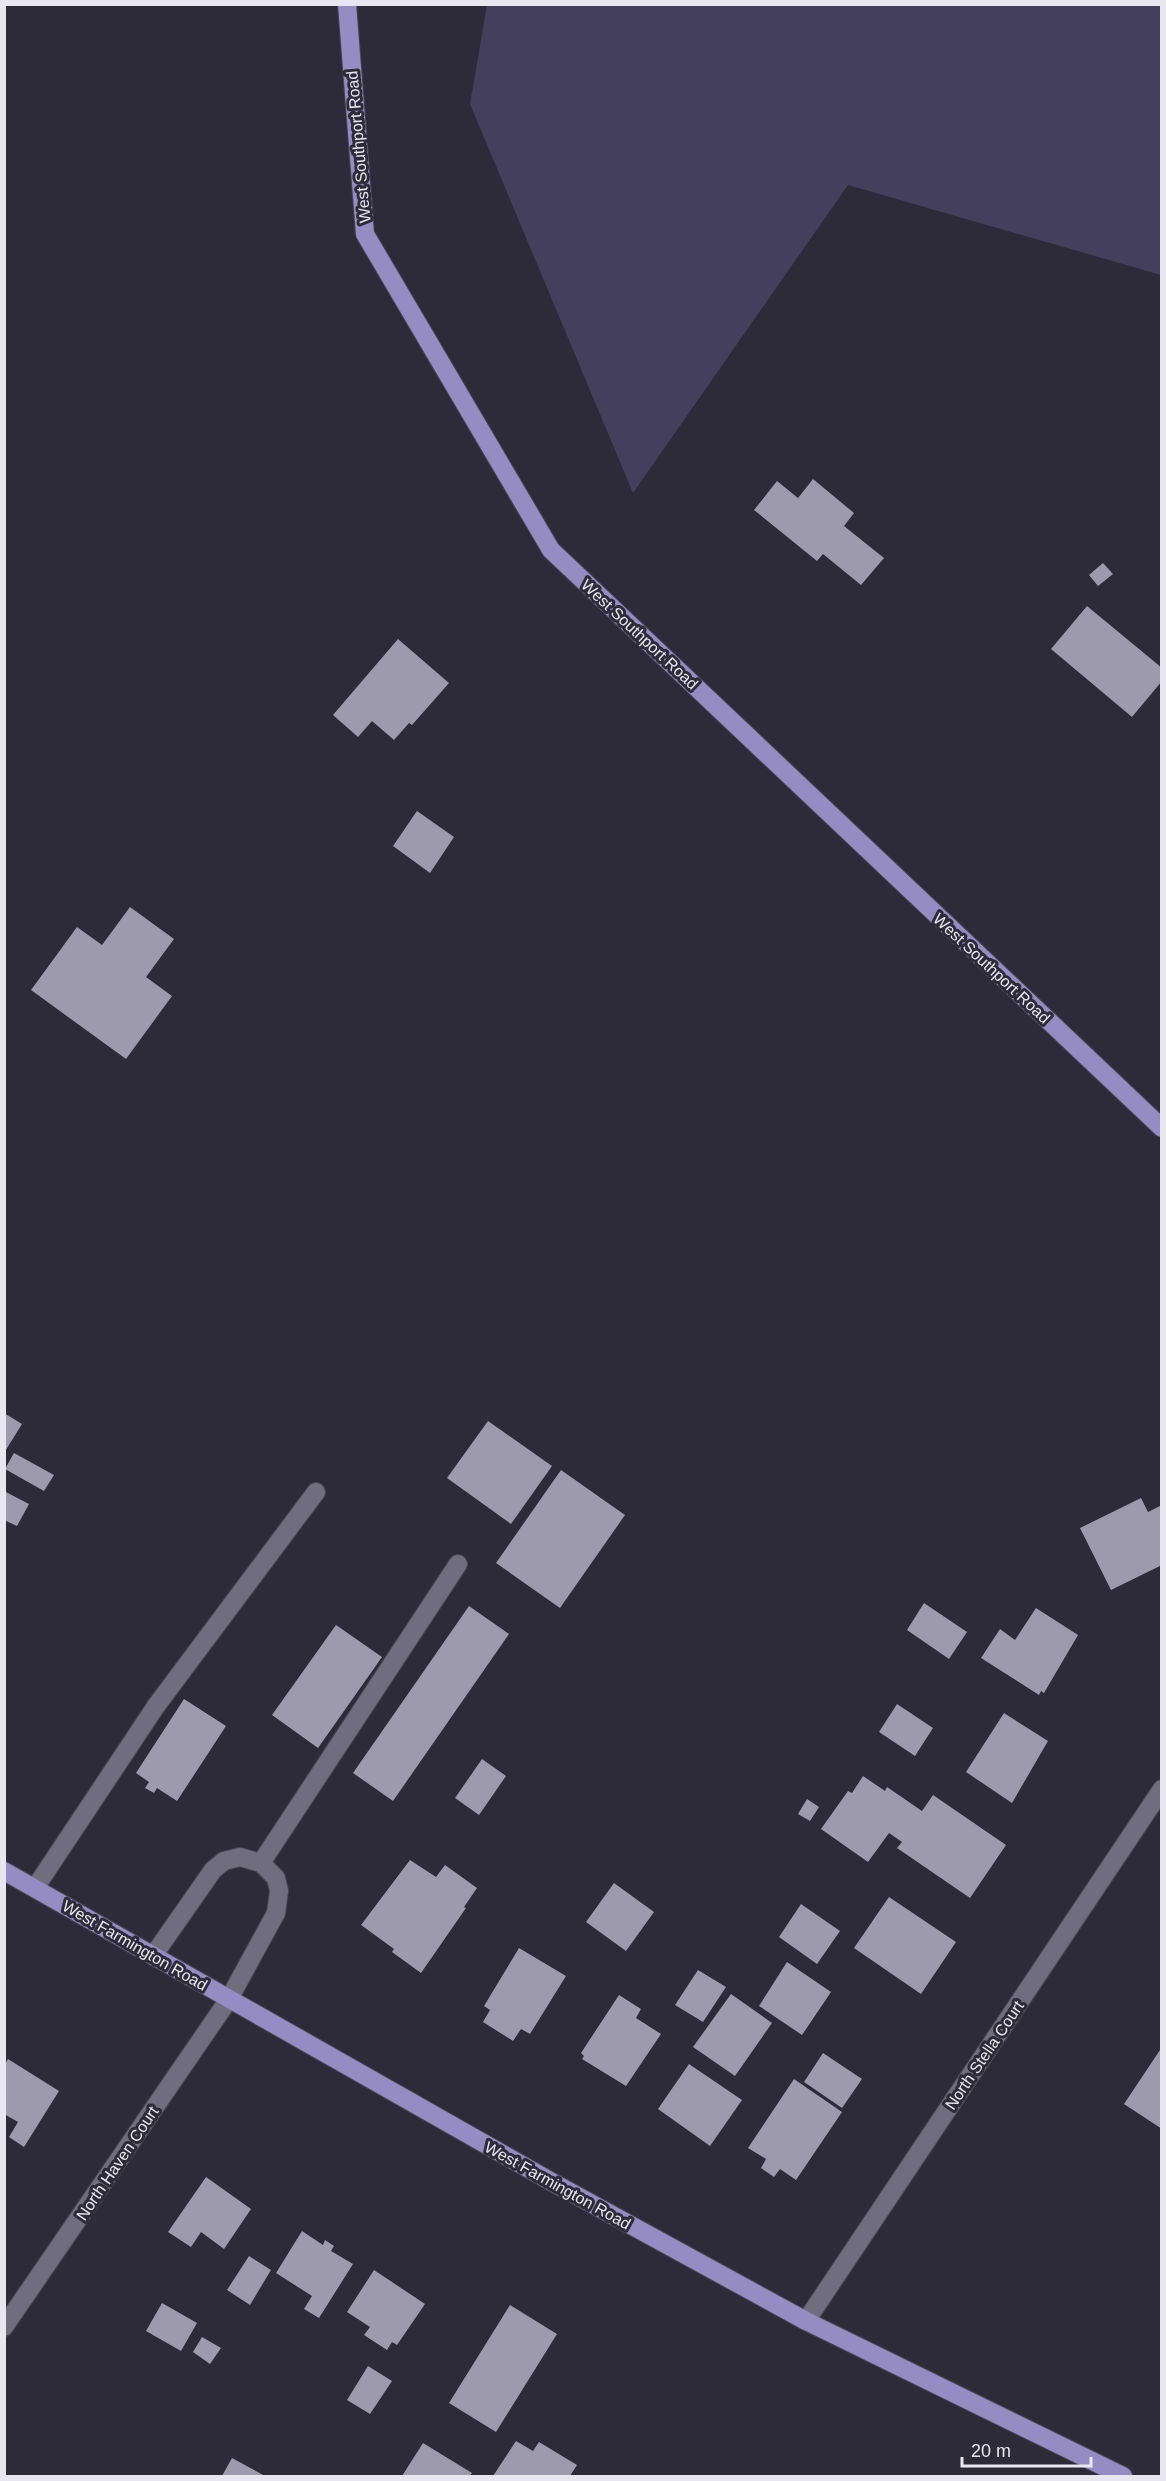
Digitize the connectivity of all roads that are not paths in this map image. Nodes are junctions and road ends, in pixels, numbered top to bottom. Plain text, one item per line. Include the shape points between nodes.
1 (347, 4) edge
2 (1161, 1128) edge
3 (316, 1492) dead end
4 (458, 1564) dead end
5 (1161, 1788) edge
6 (261, 1863) junction
7 (4, 1871) edge
8 (35, 1888) junction
9 (153, 1956) junction
10 (229, 1999) junction
11 (806, 2321) junction
12 (4, 2327) edge
13 (1123, 2476) edge

1 - 2 main road, West Southport Road via 365,234 551,550
3 - 8 street via 156,1706
4 - 6 street
5 - 11 street, North Stella Court
6 - 9 street via 240,1857 224,1861 213,1870
6 - 10 street, North Haven Court via 276,1878 276,1913
7 - 8 main road, West Farmington Road
8 - 9 main road, West Farmington Road
9 - 10 main road, West Farmington Road
10 - 11 main road, West Farmington Road
10 - 12 street, North Haven Court
11 - 13 main road, West Farmington Road

